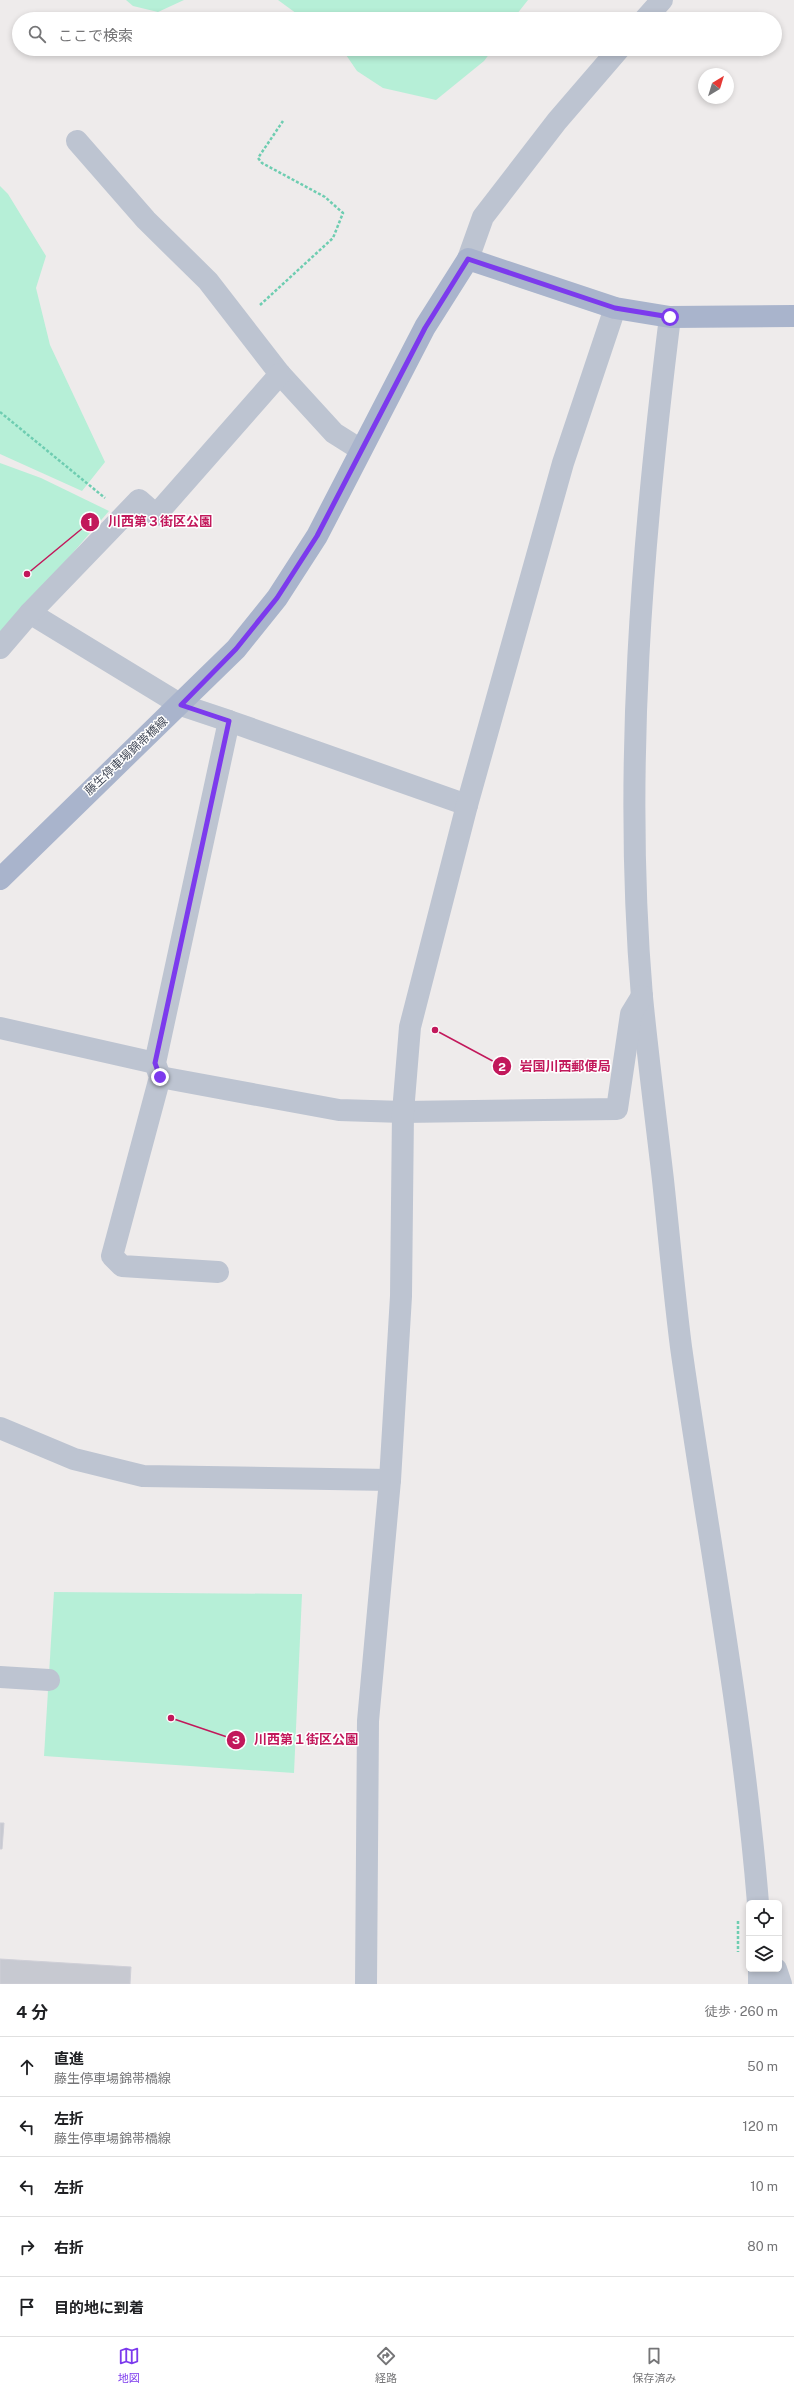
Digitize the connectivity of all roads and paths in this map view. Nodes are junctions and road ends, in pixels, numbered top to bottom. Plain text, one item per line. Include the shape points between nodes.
1 (662, 0) edge
2 (651, 12) edge
3 (614, 56) edge
4 (283, 121) dead end
5 (77, 141) dead end
6 (468, 259) junction
7 (615, 308) junction
8 (794, 316) edge
9 (679, 318) junction
10 (240, 323) junction
11 (280, 374) junction
12 (0, 412) edge
13 (361, 450) junction
14 (126, 513) junction
15 (30, 613) junction
16 (0, 648) edge
17 (181, 705) junction
18 (229, 721) junction
19 (467, 805) junction
20 (0, 879) edge
21 (642, 996) junction
22 (0, 1028) edge
23 (158, 1070) junction
24 (403, 1112) junction
25 (218, 1272) dead end
26 (0, 1428) edge
27 (390, 1480) junction
28 (0, 1678) edge
29 (49, 1680) dead end
30 (758, 1900) edge
31 (746, 1905) edge
32 (738, 1955) dead end
33 (759, 1972) edge
34 (777, 1972) edge
35 (366, 1984) edge
36 (759, 1984) edge
37 (781, 1984) edge

1 - 2 street
3 - 6 street via 557,122 483,217
4 - 10 path via 258,158 262,163 325,197 343,213 333,238
5 - 10 street via 146,220 208,281
6 - 7 main road
6 - 13 main road, 藤生停車場錦帯橋線 via 425,328
7 - 9 main road
7 - 19 street via 563,463
8 - 9 main road
9 - 21 street via 659,404 642,595 633,785
10 - 11 street
11 - 13 street via 334,433
11 - 14 street via 156,515 139,500
12 - 14 path
13 - 17 main road, 藤生停車場錦帯橋線 via 317,536 277,598 236,649
14 - 15 street
15 - 16 street
15 - 17 street
17 - 18 street
17 - 20 main road, 藤生停車場錦帯橋線 via 65,813
18 - 19 street
18 - 23 street
19 - 24 street via 410,1027
21 - 24 street via 631,1014 617,1109
21 - 30 street via 681,1344 734,1696
22 - 23 street
23 - 24 street via 339,1110
23 - 25 street via 112,1256 122,1266
24 - 27 street via 401,1296
26 - 27 street via 74,1458 143,1476
27 - 35 street via 368,1721
28 - 29 street
31 - 32 path via 738,1912
33 - 36 street
34 - 37 street

